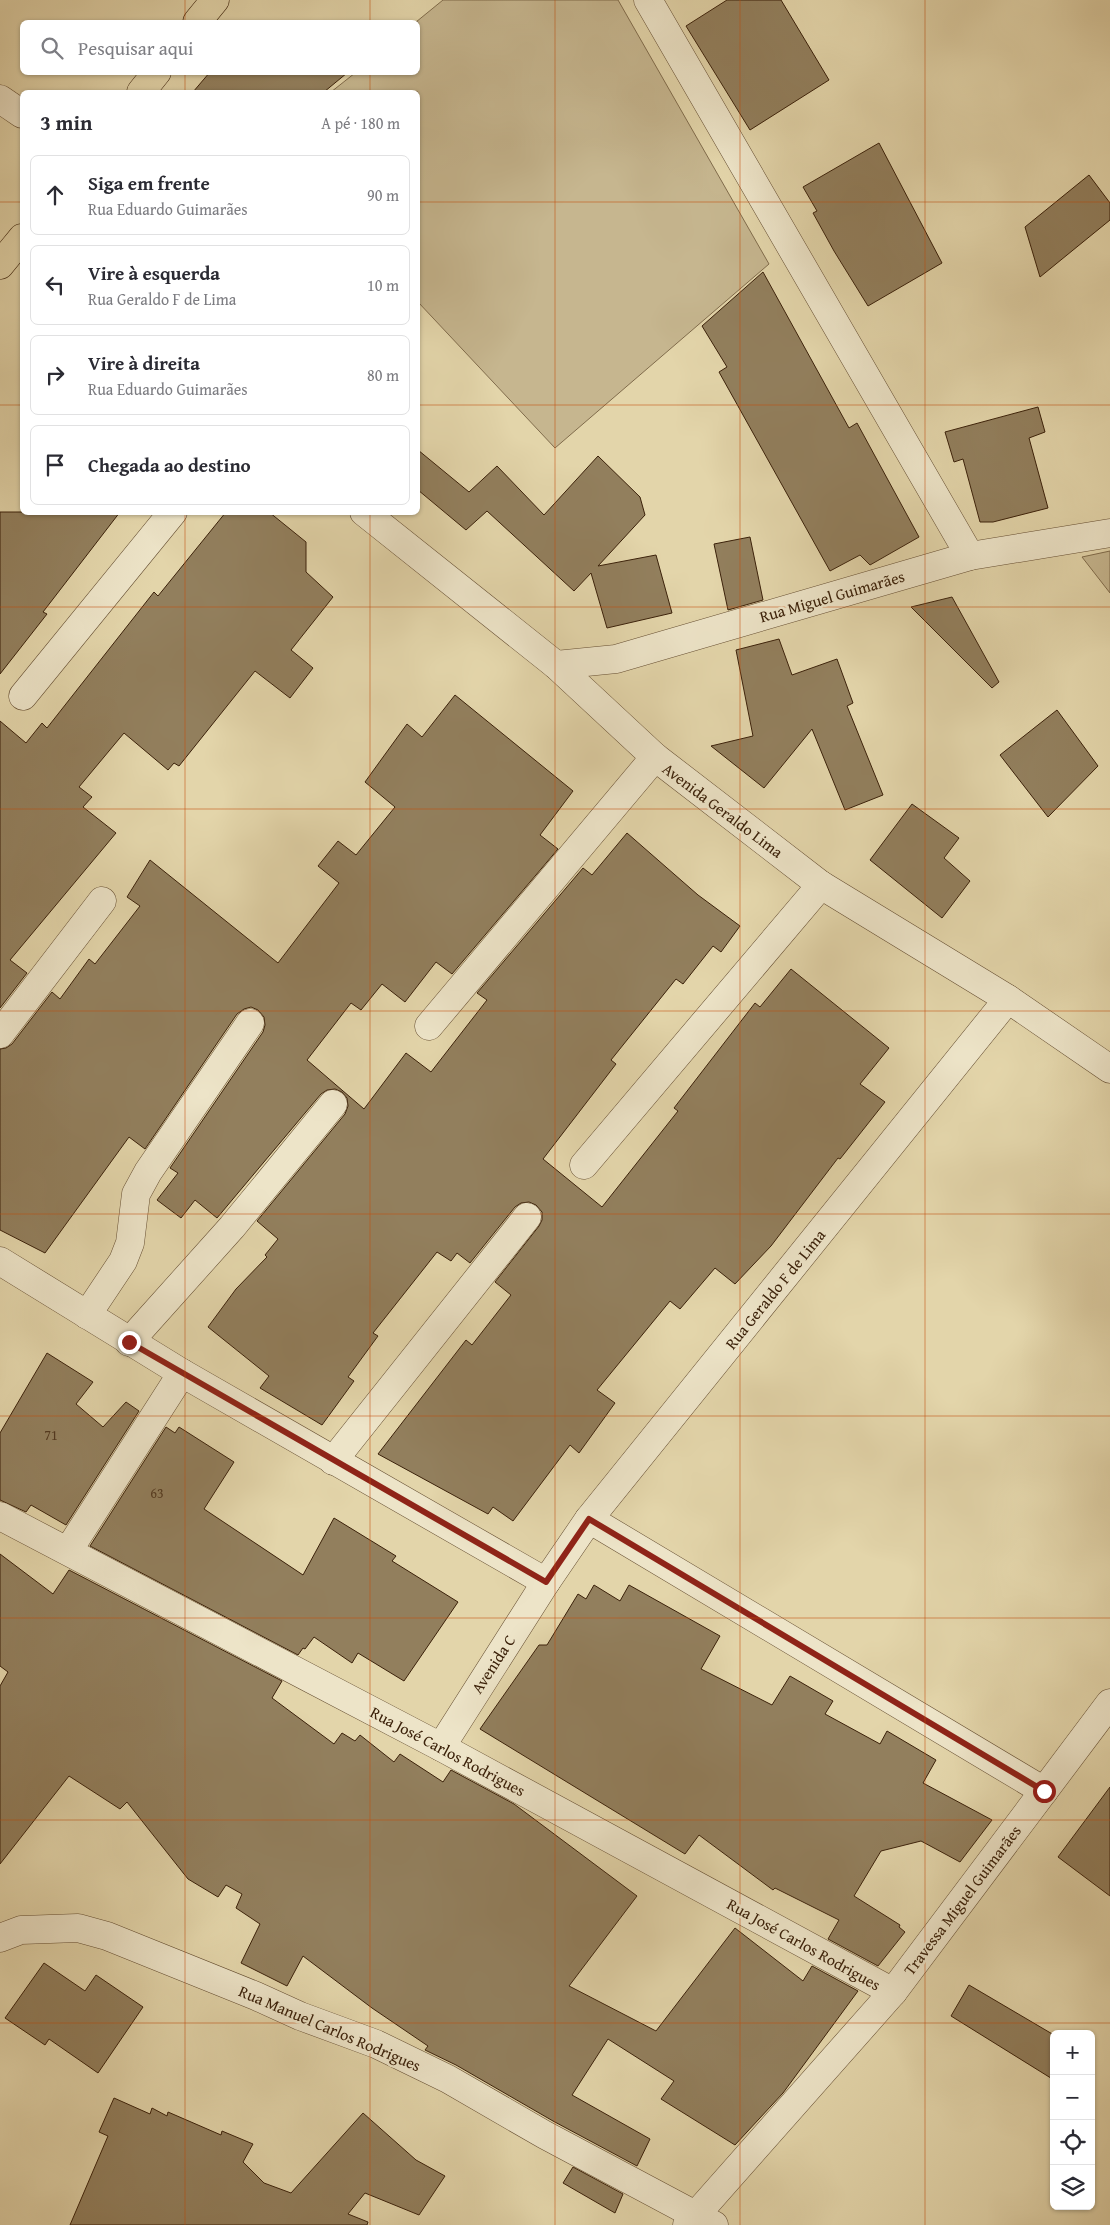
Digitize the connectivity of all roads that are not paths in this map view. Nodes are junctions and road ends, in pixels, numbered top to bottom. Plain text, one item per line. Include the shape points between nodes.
1 (215, 0) edge
2 (648, 0) edge
3 (199, 20) edge
4 (155, 75) edge
5 (143, 90) edge
6 (0, 99) edge
7 (20, 113) edge
8 (171, 515) edge
9 (368, 515) edge
10 (1110, 533) edge
11 (970, 556) junction
12 (556, 665) junction
13 (23, 696) dead end
14 (654, 757) junction
15 (821, 885) junction
16 (102, 901) dead end
17 (1008, 999) junction
18 (250, 1023) dead end
19 (429, 1026) dead end
20 (0, 1034) edge
21 (1110, 1069) edge
22 (333, 1104) dead end
23 (584, 1165) dead end
24 (527, 1217) dead end
25 (0, 1261) edge
26 (87, 1315) junction
27 (129, 1342) junction
28 (182, 1373) junction
29 (333, 1461) junction
30 (0, 1516) edge
31 (589, 1519) junction
32 (68, 1551) junction
33 (546, 1582) junction
34 (1108, 1711) edge
35 (441, 1747) junction
36 (1044, 1791) junction
37 (0, 1938) edge
38 (893, 1992) junction
39 (699, 2222) edge

1 - 3 main road
2 - 11 street
4 - 5 main road
6 - 7 street
8 - 13 street
9 - 12 street, Avenida Geraldo Lima
10 - 11 street, Rua Miguel Guimarães
11 - 12 street, Rua Miguel Guimarães via 616,659
12 - 14 street, Avenida Geraldo Lima
14 - 15 street, Avenida Geraldo Lima
14 - 19 street
15 - 17 street, Avenida Geraldo Lima
15 - 23 street
16 - 20 street
17 - 21 street, Avenida Geraldo Lima
17 - 31 street, Rua Geraldo F de Lima
18 - 26 street via 148,1172 136,1194 130,1243 123,1261
22 - 27 street via 232,1227
24 - 29 street
25 - 26 street
26 - 27 street
27 - 28 street
28 - 29 street
28 - 32 street
29 - 33 street
30 - 32 street, Rua José Carlos Rodrigues
31 - 33 street, Rua Geraldo F de Lima
31 - 36 street
32 - 35 street, Rua José Carlos Rodrigues
33 - 35 street, Avenida C
34 - 36 street, Travessa Miguel Guimarães
35 - 38 street, Rua José Carlos Rodrigues
36 - 38 street, Travessa Miguel Guimarães
37 - 39 street, Rua Manuel Carlos Rodrigues via 21,1930 78,1928 107,1936 376,2044 448,2079
38 - 39 street, Travessa Miguel Guimarães

